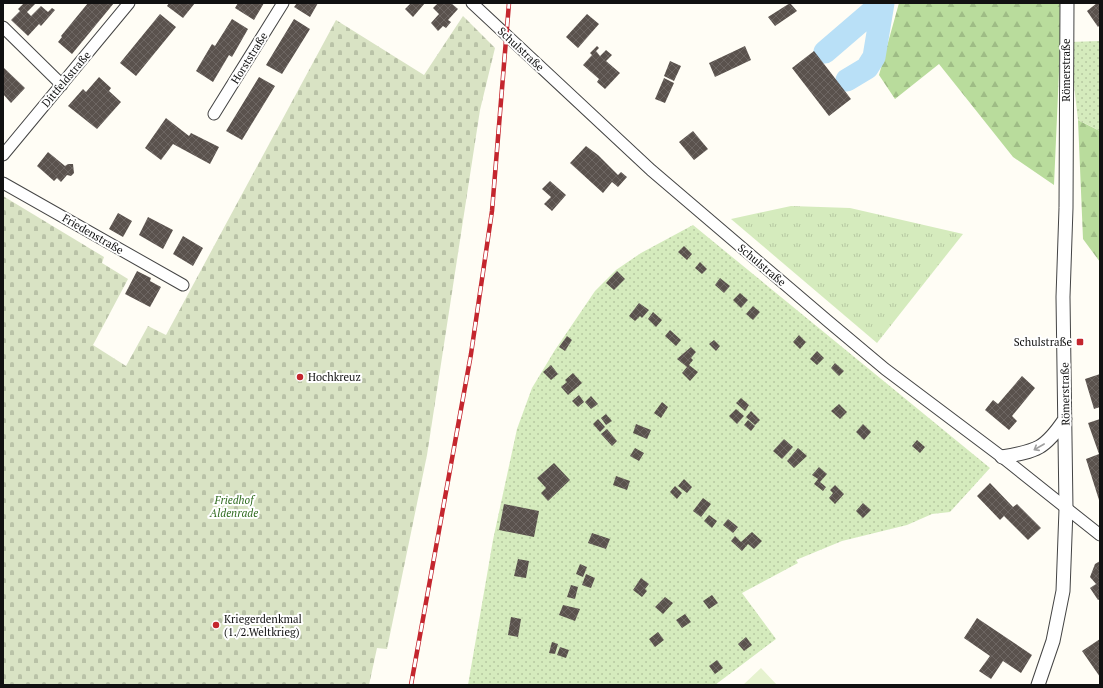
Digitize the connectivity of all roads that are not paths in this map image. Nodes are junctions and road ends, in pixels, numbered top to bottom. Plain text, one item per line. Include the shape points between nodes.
1 (129, 3) edge
2 (284, 3) edge
3 (472, 3) edge
4 (1067, 3) edge
5 (3, 27) edge
6 (62, 85) junction
7 (214, 114) dead end
8 (3, 155) edge
9 (3, 183) edge
10 (183, 285) dead end
11 (1065, 419) junction
12 (1002, 457) junction
13 (1066, 509) junction
14 (1100, 535) edge
15 (1038, 685) edge

1 - 6 street, Dittfeldstraße
2 - 7 street, Horststraße
3 - 12 street, Schulstraße via 651,170 742,248 885,369
4 - 11 street, Römerstraße via 1067,176 1063,297
5 - 6 street
6 - 8 street, Dittfeldstraße
9 - 10 street, Friedenstraße
11 -> 12 street via 1052,438 1042,446 1023,454
11 - 13 street, Römerstraße
12 - 13 street, Schulstraße
13 - 14 street, Schulstraße
13 - 15 street, Römerstraße via 1063,591 1052,645

